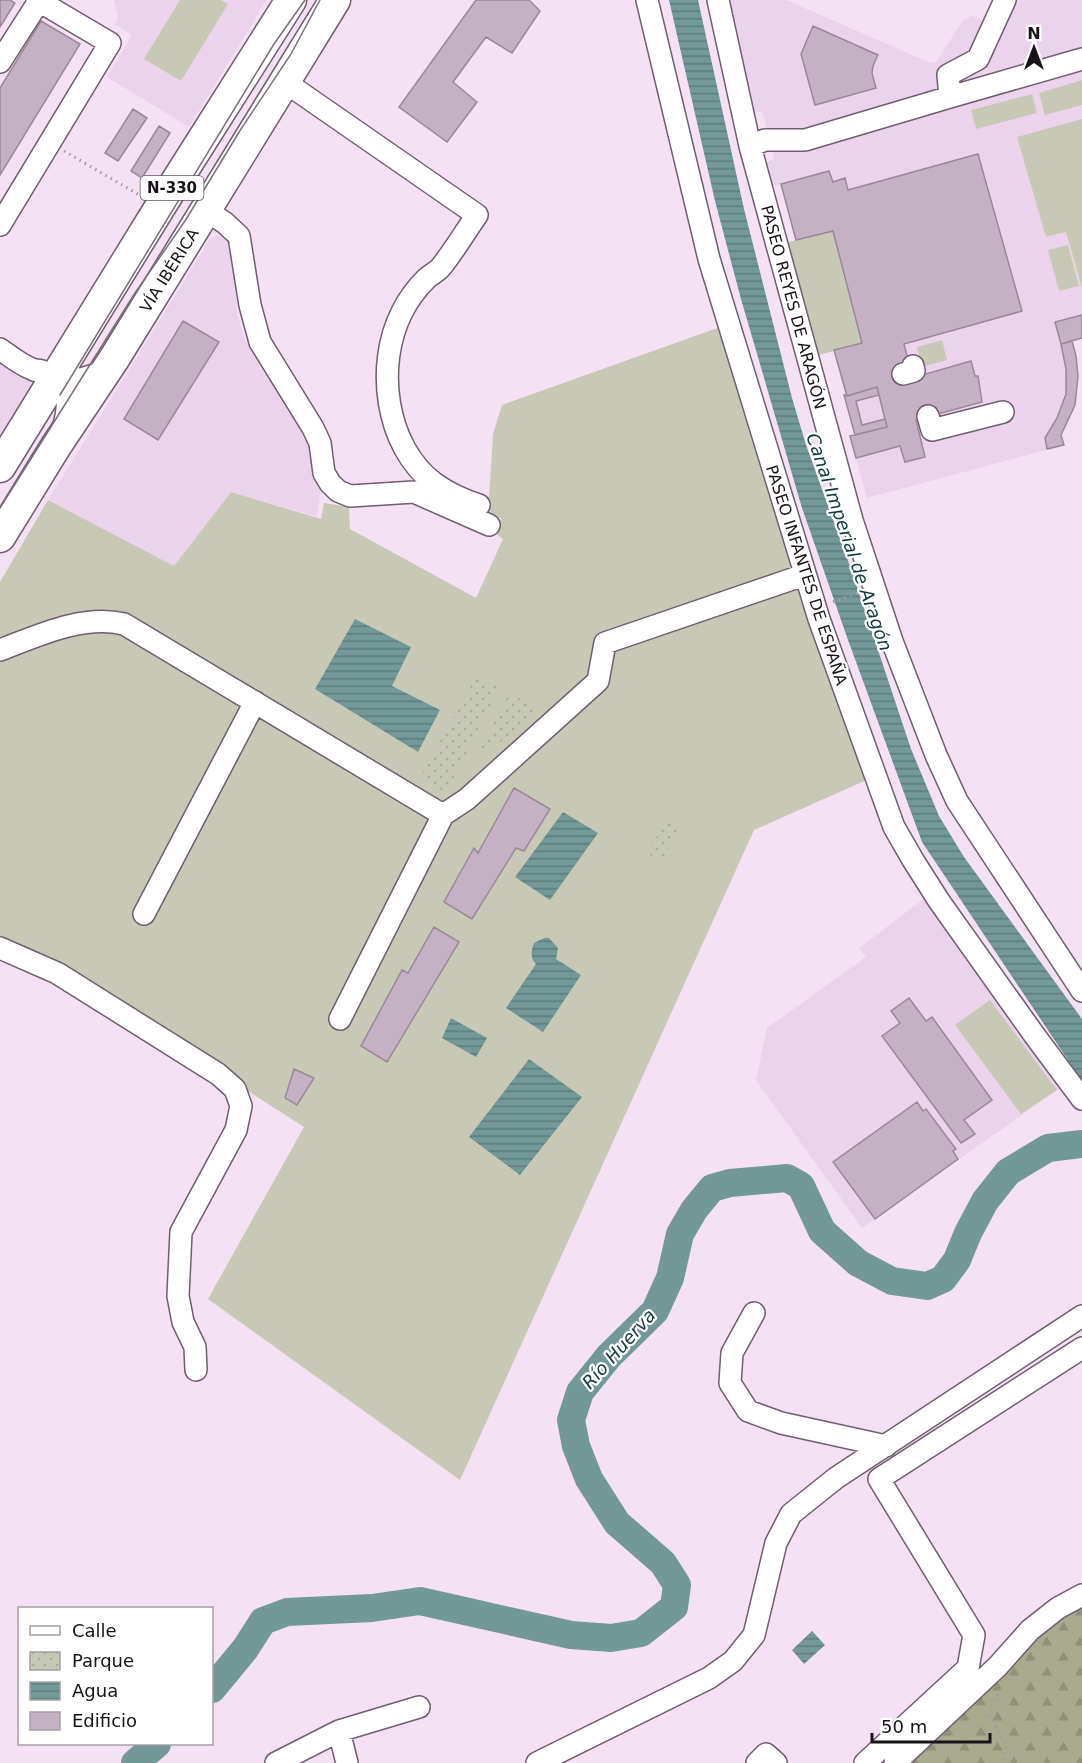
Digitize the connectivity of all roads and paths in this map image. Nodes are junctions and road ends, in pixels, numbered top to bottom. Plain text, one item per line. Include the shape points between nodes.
1 (291, 0) edge
2 (335, 0) edge
3 (647, 0) edge
4 (718, 0) edge
5 (1005, 0) edge
6 (38, 1) edge
7 (1082, 59) edge
8 (0, 62) edge
9 (285, 82) junction
10 (950, 97) junction
11 (50, 142) junction
12 (750, 146) junction
13 (144, 198) dead end
14 (206, 210) junction
15 (0, 225) edge
16 (0, 340) edge
17 (0, 349) edge
18 (107, 371) junction
19 (49, 375) junction
20 (1003, 412) dead end
21 (928, 416) dead end
22 (56, 446) junction
23 (0, 467) edge
24 (424, 487) junction
25 (479, 505) dead end
26 (489, 525) dead end
27 (0, 537) edge
28 (804, 575) junction
29 (859, 592) dead end
30 (831, 603) dead end
31 (7, 643) edge
32 (255, 702) junction
33 (443, 816) junction
34 (144, 914) dead end
35 (0, 948) edge
36 (1082, 991) edge
37 (340, 1019) dead end
38 (1081, 1097) edge
39 (754, 1313) dead end
40 (1082, 1316) edge
41 (1082, 1348) edge
42 (196, 1370) dead end
43 (886, 1446) junction
44 (1082, 1595) edge
45 (1004, 1682) dead end
46 (419, 1707) dead end
47 (339, 1731) junction
48 (276, 1763) edge
49 (347, 1763) edge
50 (537, 1763) edge
51 (757, 1763) edge
52 (776, 1763) edge
53 (865, 1763) edge
54 (895, 1763) edge
55 (1003, 1763) edge

1 - 19 highway, N-330
2 - 9 highway, VÍA IBÉRICA / N-330
3 - 28 street, PASEO INFANTES DE ESPAÑA via 709,259
4 - 12 street, PASEO REYES DE ARAGÓN
5 - 10 street via 978,59 948,75
6 - 8 street
6 - 11 street via 110,43
7 - 10 street
9 - 14 highway, VÍA IBÉRICA / N-330
9 - 24 street via 477,215 440,268 414,293 394,330 389,351 393,417
10 - 12 street via 805,140 765,140
11 - 13 path
11 - 15 street
12 - 36 street, PASEO REYES DE ARAGÓN via 852,520 936,755 957,801
14 - 18 highway, VÍA IBÉRICA / N-330
14 - 24 street via 239,237 260,342 313,428 330,483 350,495
16 - 19 street via 38,362
17 - 19 street via 33,370
18 - 19 street via 81,379
18 - 22 highway, VÍA IBÉRICA / N-330
19 - 22 street via 64,388 68,399
19 - 23 highway, N-330
20 - 21 street via 932,430
22 - 27 highway, VÍA IBÉRICA / N-330
24 - 25 street
24 - 26 street
28 - 33 street via 605,643 598,681
28 - 38 street, PASEO INFANTES DE ESPAÑA via 901,841 939,901
29 - 30 path
31 - 32 street via 85,623 112,621 124,624
32 - 33 street
32 - 34 street
33 - 37 street
35 - 42 street via 57,973 218,1074 235,1089 241,1106 236,1130 181,1232 178,1296 183,1322 195,1347
39 - 43 street via 732,1353 730,1383 748,1411 781,1423
40 - 43 street
41 - 53 street via 879,1479 974,1635 968,1668
43 - 50 street via 836,1478 791,1514 776,1543 754,1635 733,1661 709,1678
44 - 54 street via 1030,1630 998,1666
45 - 55 path via 988,1713 1006,1745
46 - 47 street
47 - 48 street
47 - 49 street
51 - 52 street via 766,1754

